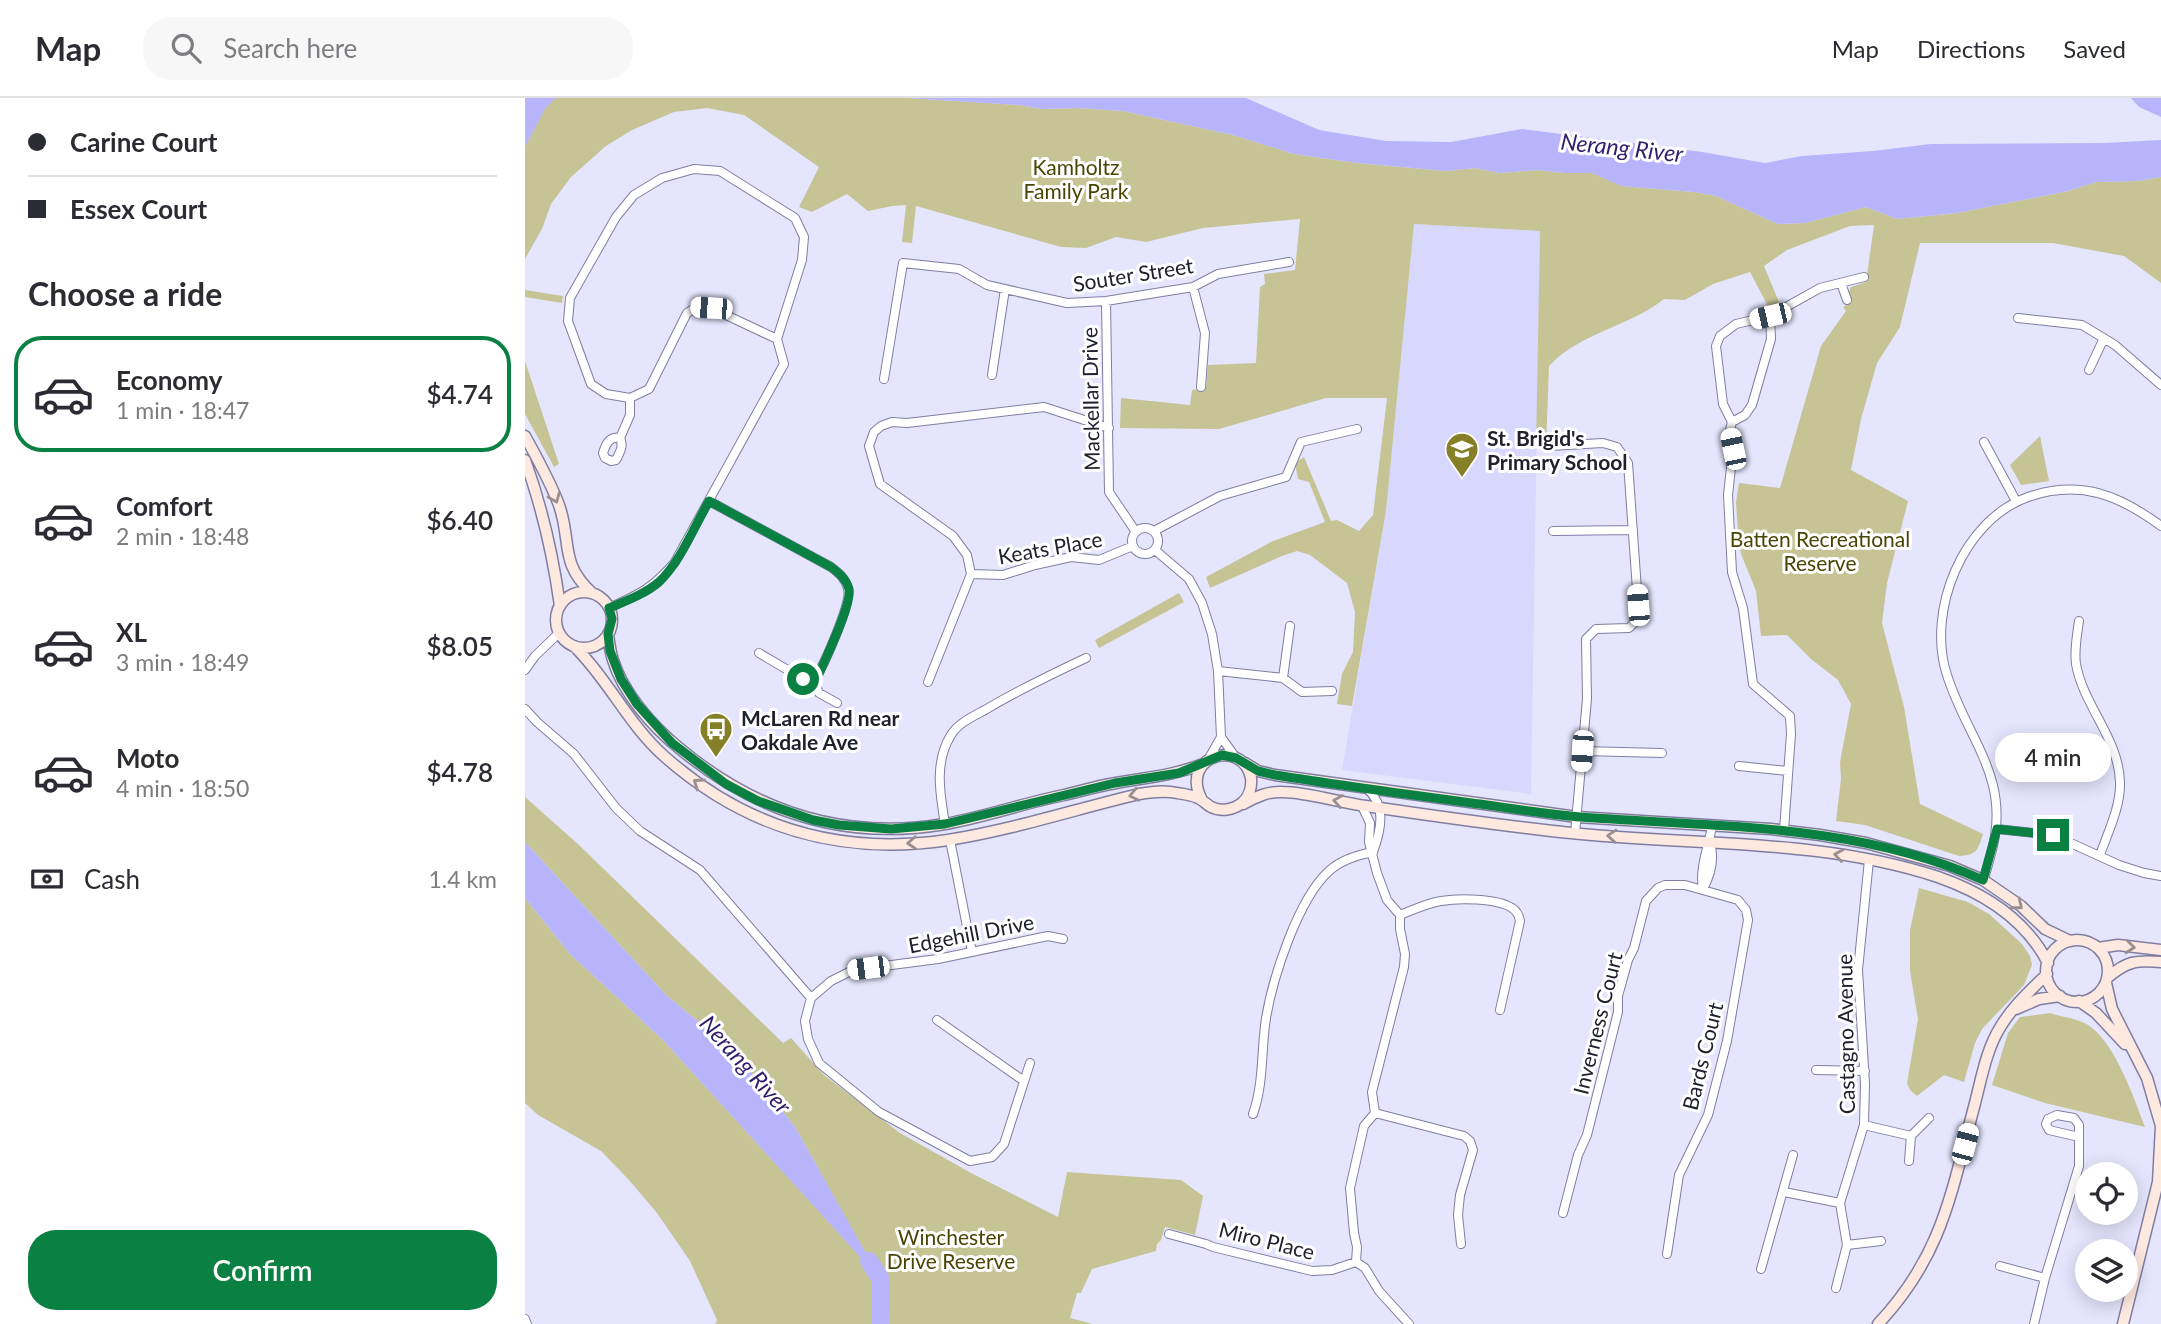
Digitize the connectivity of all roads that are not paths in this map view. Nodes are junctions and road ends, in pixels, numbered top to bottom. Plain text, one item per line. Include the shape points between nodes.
1 (1289, 262) dead end
2 (1864, 277) dead end
3 (1841, 283) junction
4 (1193, 286) junction
5 (1005, 289) junction
6 (1107, 300) junction
7 (1847, 300) dead end
8 (1770, 316) junction
9 (2018, 318) dead end
10 (2103, 338) junction
11 (777, 339) junction
12 (2089, 370) dead end
13 (992, 375) dead end
14 (884, 379) dead end
15 (2161, 385) edge
16 (1201, 387) dead end
17 (630, 398) junction
18 (1732, 422) junction
19 (1108, 428) junction
20 (1357, 429) dead end
21 (525, 436) edge
22 (620, 438) dead end
23 (1984, 442) dead end
24 (1550, 446) dead end
25 (525, 460) edge
26 (709, 501) junction
27 (2016, 501) junction
28 (2161, 526) edge
29 (1633, 530) junction
30 (1154, 531) junction
31 (1553, 531) dead end
32 (1136, 532) junction
33 (1133, 546) junction
34 (1155, 550) junction
35 (971, 574) junction
36 (592, 593) junction
37 (560, 606) junction
38 (609, 608) junction
39 (2078, 621) dead end
40 (1290, 626) dead end
41 (559, 633) junction
42 (608, 634) junction
43 (574, 646) junction
44 (759, 653) dead end
45 (1086, 658) dead end
46 (525, 670) edge
47 (1218, 671) junction
48 (1283, 678) junction
49 (812, 679) junction
50 (928, 682) dead end
51 (1332, 691) dead end
52 (837, 703) dead end
53 (525, 709) edge
54 (1221, 737) junction
55 (1582, 751) junction
56 (1662, 753) dead end
57 (1238, 759) junction
58 (1206, 762) junction
59 (1739, 766) dead end
60 (1788, 771) junction
61 (1366, 789) junction
62 (1201, 798) junction
63 (1239, 805) junction
64 (1362, 806) junction
65 (1381, 808) junction
66 (1577, 817) junction
67 (945, 824) junction
68 (1712, 825) junction
69 (1997, 829) junction
70 (1784, 830) junction
71 (1575, 833) junction
72 (950, 840) junction
73 (1710, 843) junction
74 (1373, 852) junction
75 (2100, 855) junction
76 (1869, 860) junction
77 (2161, 876) edge
78 (1983, 880) junction
79 (1703, 890) junction
80 (1400, 915) junction
81 (1063, 939) dead end
82 (2070, 941) junction
83 (2098, 948) junction
84 (2161, 950) edge
85 (972, 952) junction
86 (2161, 962) edge
87 (2047, 968) junction
88 (2106, 981) junction
89 (2060, 996) junction
90 (811, 999) junction
91 (2079, 1001) junction
92 (1500, 1010) dead end
93 (2013, 1010) junction
94 (937, 1020) dead end
95 (2134, 1054) junction
96 (1030, 1063) dead end
97 (1816, 1070) dead end
98 (1865, 1071) junction
99 (1024, 1081) junction
100 (1375, 1113) junction
101 (1254, 1114) dead end
102 (1929, 1118) dead end
103 (1864, 1125) junction
104 (1910, 1136) junction
105 (2079, 1137) dead end
106 (1793, 1155) dead end
107 (1909, 1161) dead end
108 (1784, 1192) junction
109 (1840, 1203) junction
110 (1563, 1213) dead end
111 (1169, 1234) dead end
112 (1881, 1241) dead end
113 (1461, 1244) dead end
114 (1847, 1245) junction
115 (1667, 1254) dead end
116 (1356, 1262) junction
117 (2000, 1266) dead end
118 (1761, 1269) dead end
119 (2045, 1278) junction
120 (1836, 1287) dead end
121 (525, 1319) edge
122 (527, 1324) edge
123 (1409, 1324) edge
124 (1878, 1324) edge
125 (2033, 1324) edge
126 (2123, 1324) edge

1 - 4 street, Souter Street via 1218,274
2 - 3 street
3 - 7 street
3 - 8 street via 1821,288
4 - 6 street, Souter Street
4 - 16 street via 1205,333
5 - 6 street, Souter Street via 1067,303
5 - 13 street
5 - 14 street, Souter Street via 987,285 959,269 903,263
6 - 19 street, Mackellar Drive
8 - 18 street via 1771,339 1752,405
8 - 18 street via 1736,324 1720,336 1716,346 1723,404
9 - 10 street via 2082,325
10 - 12 street
10 - 15 street
11 - 17 street via 711,308 697,307 687,313 649,389
11 - 17 street via 802,260 804,237 795,218 720,171 694,169 662,178 634,195 616,217 570,298 568,321 591,384 606,394
11 - 26 street via 784,364
17 - 22 street via 630,415
18 - 60 street via 1728,495 1732,572 1743,608 1753,684 1790,716
19 - 32 street, Mackellar Drive via 1109,492
19 - 35 street via 1044,407 892,422 874,432 869,446 880,484 953,536 967,555
20 - 30 street via 1301,442 1286,477 1220,496
21 -> 36 main road via 558,502 569,564
23 - 27 street
24 - 29 street via 1603,443 1617,447 1628,463
25 - 37 main road via 541,506
26 - 38 street via 675,562 658,582
26 - 49 street via 842,575 849,599 819,674
27 - 28 street via 2073,489 2107,494
27 - 69 street via 1985,525 1963,554 1942,629 1946,673 1991,772
29 - 31 street
29 - 55 street via 1639,618 1629,628 1596,629 1586,639
30 - 32 street
30 - 34 street via 1158,539
32 - 33 street
33 - 34 street via 1143,553
33 - 35 street, Keats Place via 1098,560 1071,558 1003,575
34 - 47 street via 1189,579 1202,603
35 - 50 street
36 - 37 main road via 574,594
36 - 38 main road
37 - 41 main road via 556,614
38 - 42 main road
39 - 75 street via 2078,674 2113,752 2120,780 2118,804
40 - 48 street
41 - 43 main road
41 - 46 street
42 - 43 main road via 597,645
42 - 67 main road via 613,660 637,704 672,743 726,784 787,812 839,825 891,829
72 -> 43 main road via 846,842 755,817 689,778 661,754
44 - 49 street via 803,679
45 - 67 street via 1023,688 952,732 938,781
47 - 48 street
47 - 54 street
48 - 51 street via 1303,692
49 - 52 street via 820,693
53 - 90 street via 574,754 640,831 700,870
54 - 57 street
54 - 58 street
55 - 56 street
55 - 66 street
57 - 58 main road via 1222,755
57 - 61 main road via 1275,775
57 - 63 main road via 1251,783
58 - 62 main road via 1196,781
58 - 67 main road via 1179,773 1115,783
59 - 60 street
60 - 70 street
61 - 65 street
61 - 66 main road
62 - 63 main road via 1218,809
62 -> 72 main road via 1162,791 1139,794
64 -> 63 main road via 1283,792 1264,793
64 - 65 main road
64 - 74 street via 1370,822
65 - 71 main road
65 - 74 street
66 - 68 main road
66 - 71 street
68 - 70 main road
68 - 73 street
69 - 75 street via 2053,835
69 - 78 street
70 - 78 main road via 1906,853
73 -> 71 main road
72 - 85 street
76 -> 73 main road
73 - 79 street via 1714,855
74 - 80 street via 1387,900
74 - 101 street via 1353,856 1331,869 1319,881 1291,931 1266,1018 1260,1096
75 - 77 street
76 - 87 main road via 1947,880 1993,902 2039,945
76 - 98 street, Castagno Avenue via 1859,970
78 -> 82 main road via 2045,929
79 - 110 street, Inverness Court via 1665,885 1646,901
79 - 115 street, Bards Court via 1738,900 1748,920 1727,1041 1708,1115 1679,1175
80 - 92 street via 1458,899 1503,904 1516,911 1519,926
80 - 100 street via 1405,960 1372,1092
81 - 85 street, Edgehill Drive via 1048,936
82 - 83 main road
82 - 87 main road via 2056,948
83 -> 84 main road
83 - 88 main road via 2107,961
85 - 90 street, Edgehill Drive via 853,970
86 - 88 main road via 2133,961
87 - 89 main road via 2049,983
87 - 93 main road
88 - 91 main road via 2095,996
88 - 95 main road via 2112,1009
89 - 91 main road
89 - 93 main road
90 - 99 street via 805,1021 819,1063 879,1112 970,1161 992,1157 1004,1144
91 - 95 main road
93 - 124 main road via 1988,1055 1938,1234 1911,1285
94 - 99 street
95 - 126 main road via 2157,1110 2161,1153
96 - 99 street
97 - 98 street
98 - 103 street, Castagno Avenue
100 - 113 street via 1470,1141 1473,1150 1458,1215
100 - 116 street via 1364,1126 1352,1177
102 - 104 street
103 - 104 street
103 - 109 street, Castagno Avenue
104 - 107 street
105 - 119 street via 2079,1166
106 - 108 street
108 - 109 street
108 - 118 street
109 - 114 street, Castagno Avenue
111 - 116 street, Miro Place via 1304,1270 1332,1270
112 - 114 street
114 - 120 street, Castagno Avenue
116 - 123 street
117 - 119 street
119 - 125 street
121 - 122 street

